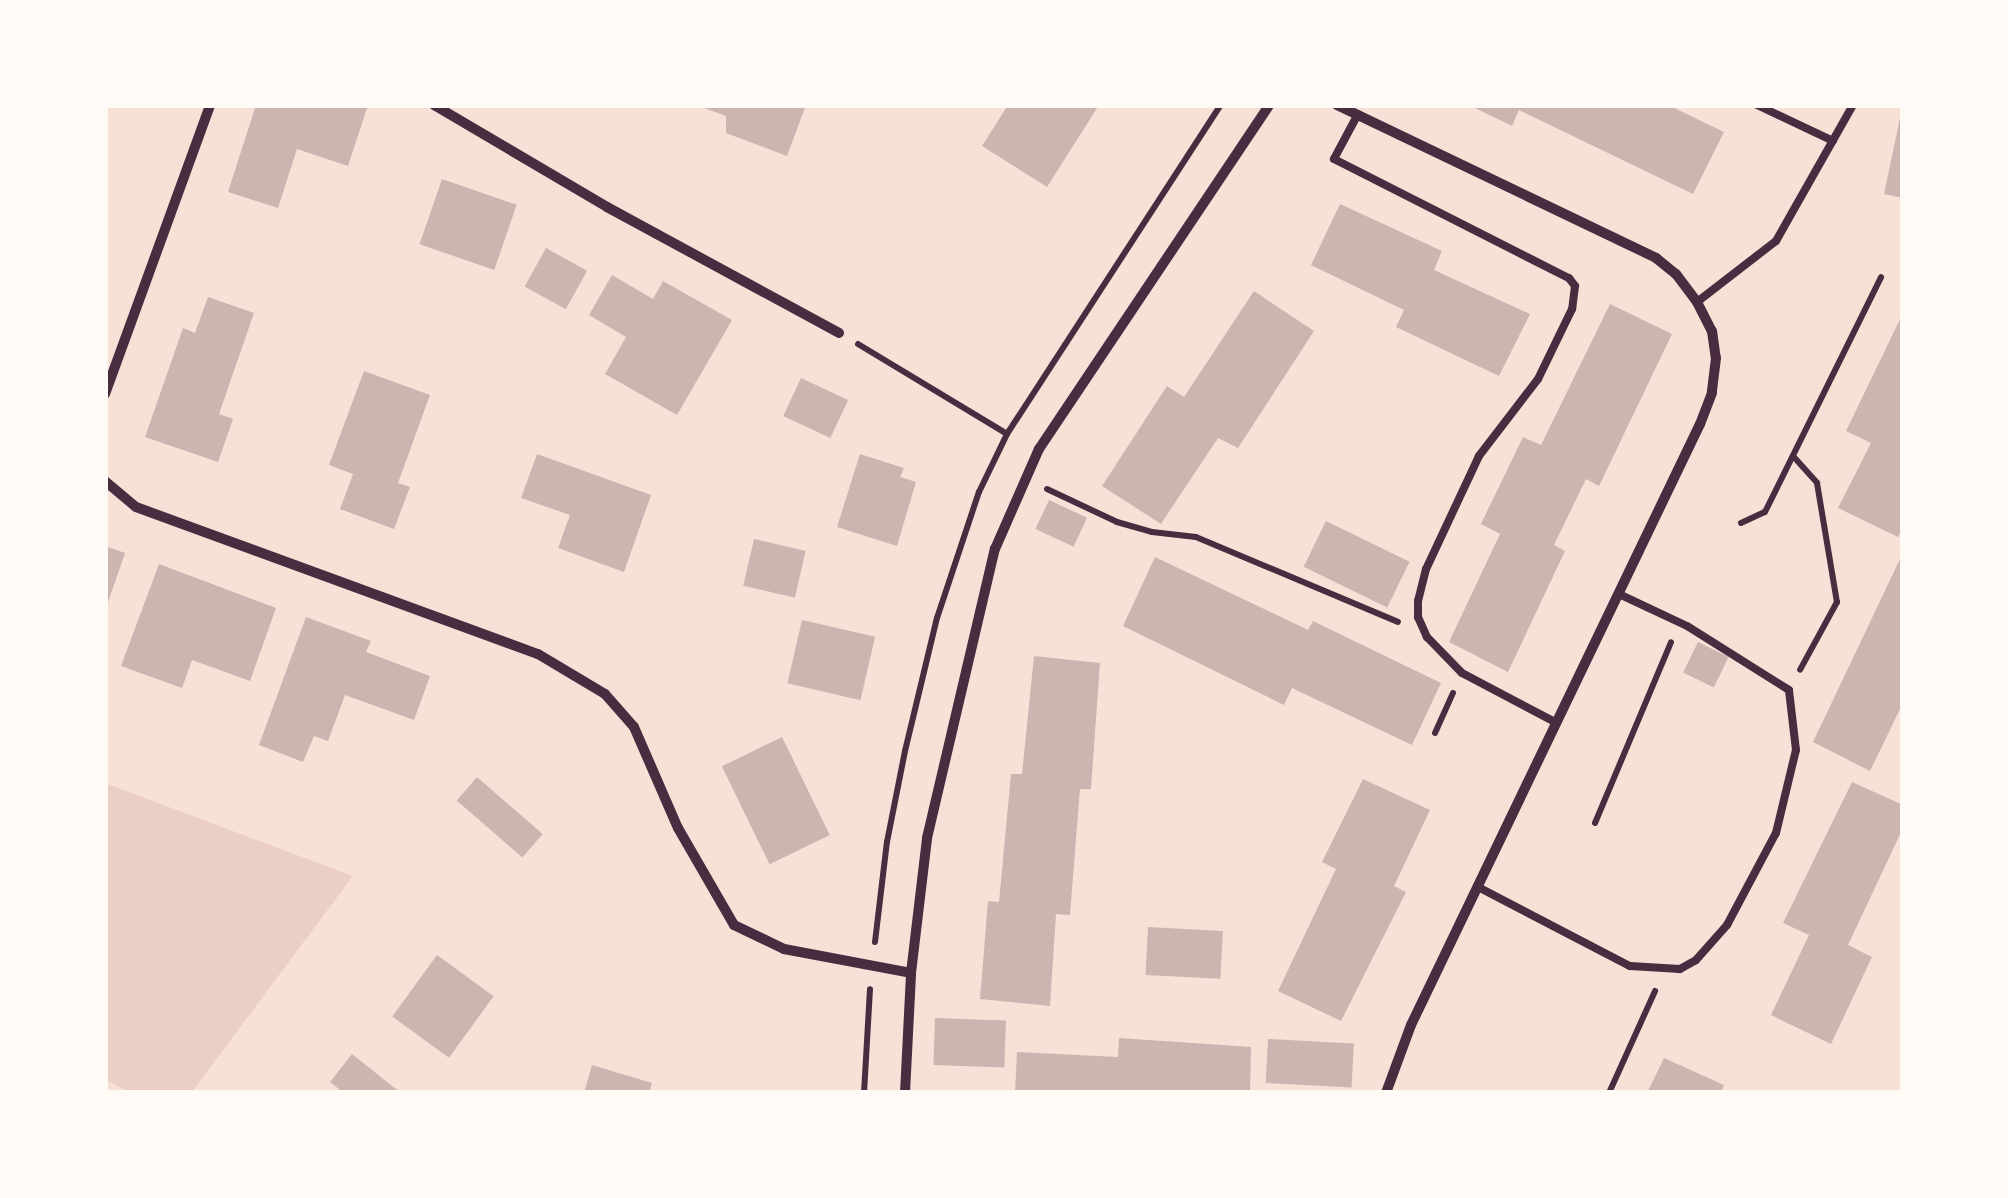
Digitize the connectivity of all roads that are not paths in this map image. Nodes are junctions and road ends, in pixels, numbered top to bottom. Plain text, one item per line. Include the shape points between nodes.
1 (210, 105) edge
2 (434, 105) edge
3 (1268, 105) edge
4 (1337, 105) edge
5 (1758, 105) edge
6 (1853, 105) edge
7 (1358, 114) junction
8 (1834, 142) junction
9 (1698, 302) junction
10 (839, 333) road end
11 (105, 394) edge
12 (105, 480) edge
13 (1619, 594) junction
14 (1557, 724) junction
15 (1478, 886) junction
16 (912, 973) junction
17 (904, 1093) edge
18 (1386, 1093) edge

1 - 11 street
2 - 10 street
3 - 16 street via 1039,449 996,549 926,838
4 - 7 street
5 - 8 lane
6 - 8 lane
7 - 9 street via 1656,258
7 - 14 lane via 1334,160 1576,286 1538,379 1479,456 1426,569 1418,601 1423,628 1462,673
8 - 9 lane via 1776,242
9 - 13 street via 1712,331 1712,393
12 - 16 street via 136,507 538,654 605,694 634,727 678,828 734,925 784,948
13 - 14 street
13 - 15 lane via 1680,622 1790,690 1796,750 1776,834 1727,925 1680,969 1630,966
14 - 15 street
15 - 18 street
16 - 17 street

